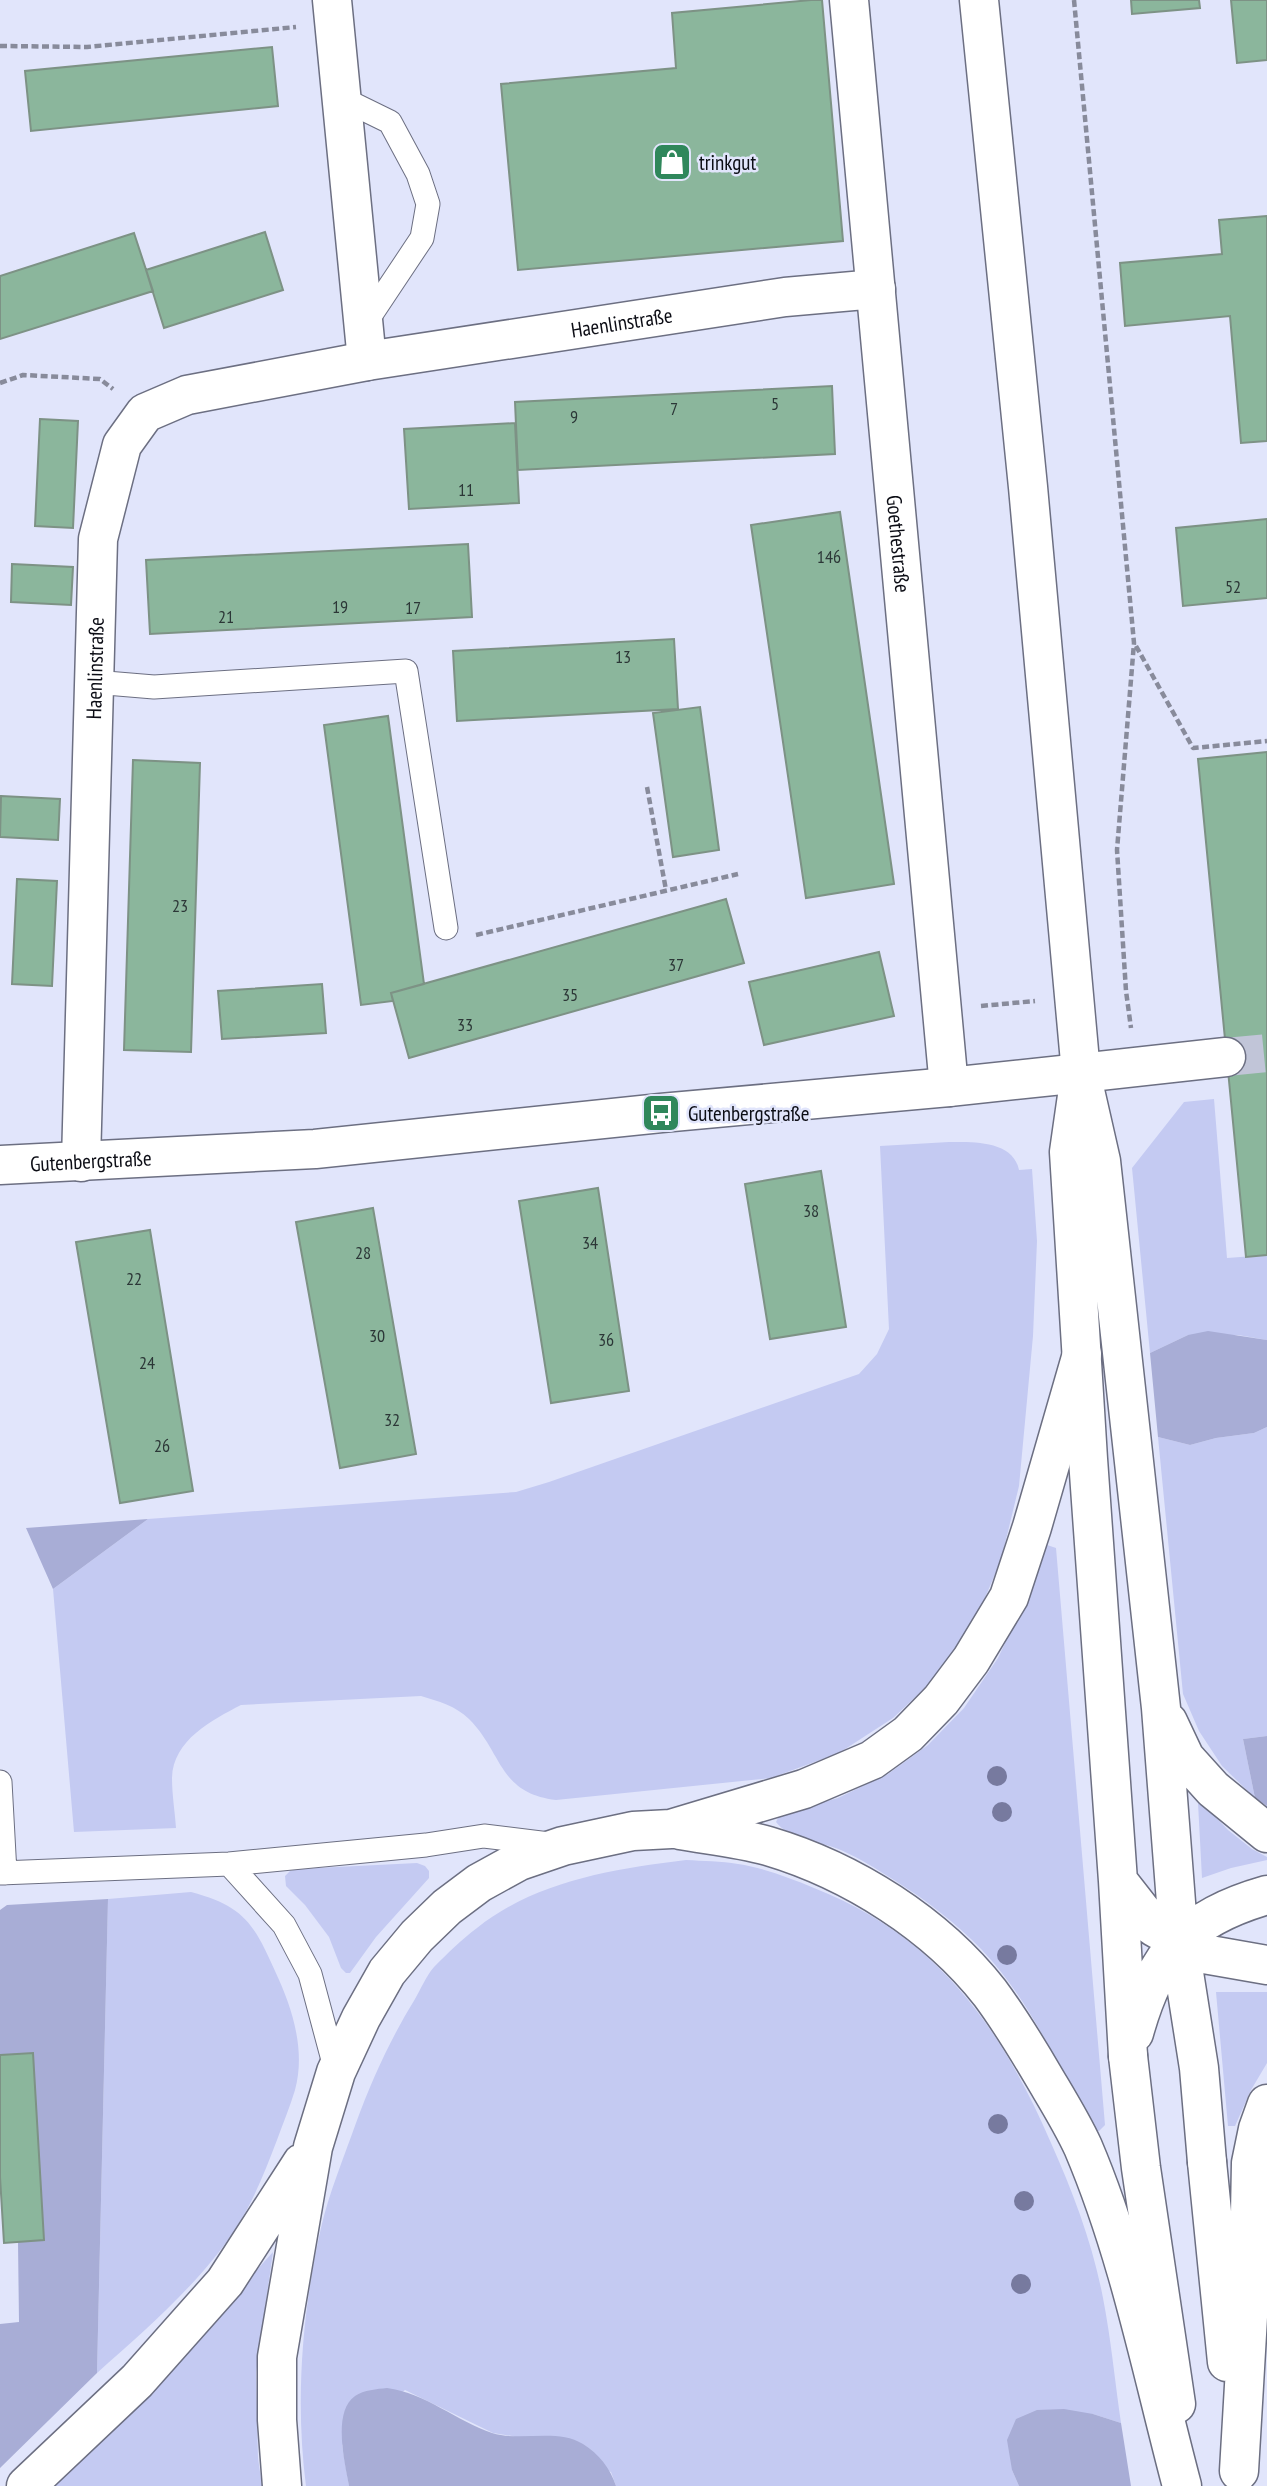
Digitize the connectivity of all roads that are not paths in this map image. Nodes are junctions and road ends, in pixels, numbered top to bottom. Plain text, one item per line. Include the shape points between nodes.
1 (849, 0) edge
2 (979, 0) edge
3 (334, 12) edge
4 (341, 98) junction
5 (876, 289) junction
6 (365, 344) junction
7 (94, 682) junction
8 (446, 928) road end
9 (1226, 1057) tunnel mouth
10 (1081, 1073) junction
11 (949, 1087) junction
12 (80, 1162) junction
13 (0, 1165) edge
14 (1082, 1354) junction
15 (1161, 1708) junction
16 (0, 1782) edge
17 (671, 1829) junction
18 (1267, 1833) edge
19 (563, 1846) junction
20 (229, 1864) junction
21 (2, 1873) edge
22 (1118, 1881) junction
23 (1267, 1895) edge
24 (1179, 1941) junction
25 (1267, 1965) edge
26 (1128, 2056) junction
27 (337, 2072) junction
28 (1267, 2104) edge
29 (313, 2147) junction
30 (1239, 2479) edge
31 (26, 2486) edge
32 (282, 2486) edge
33 (1182, 2486) edge
34 (1187, 2486) edge

1 - 5 main road, Goethestraße
2 - 10 main road
3 - 4 main road
4 - 6 main road
4 - 6 lane via 390,122 418,174 428,204 422,238
5 - 6 main road, Haenlinstraße
5 - 11 main road, Goethestraße
6 - 7 main road, Haenlinstraße via 187,395 145,413 122,445 98,539
7 - 8 lane via 154,687 406,671
7 - 12 main road, Haenlinstraße
9 - 10 main road, Gutenbergstraße
10 - 11 main road, Gutenbergstraße
10 - 14 main road via 1069,1152
10 - 15 main road via 1101,1161
11 - 12 main road, Gutenbergstraße via 315,1149
12 - 13 main road, Gutenbergstraße
14 - 17 main road via 1009,1597 941,1700 908,1734 872,1760 835,1778
14 - 22 main road
15 - 18 main road via 1185,1758 1213,1789
15 - 24 main road
16 - 21 lane
17 - 19 main road via 633,1831
17 - 33 main road via 767,1846 861,1885 945,1946 988,1991 1020,2036 1082,2145 1122,2258
19 - 20 lane via 484,1836
19 - 27 main road via 519,1861 479,1883 417,1936 387,1972
20 - 21 lane
20 - 27 lane via 285,1925 310,1974
22 - 24 main road via 1154,1927
22 - 26 main road
23 - 24 main road via 1218,1912
24 - 25 main road via 1204,1955
24 - 26 main road via 1142,2005
24 - 30 main road via 1199,2068
26 - 34 main road
27 - 29 main road
28 - 30 main road via 1251,2163
29 - 31 main road via 225,2282 137,2381
29 - 32 main road via 277,2357

